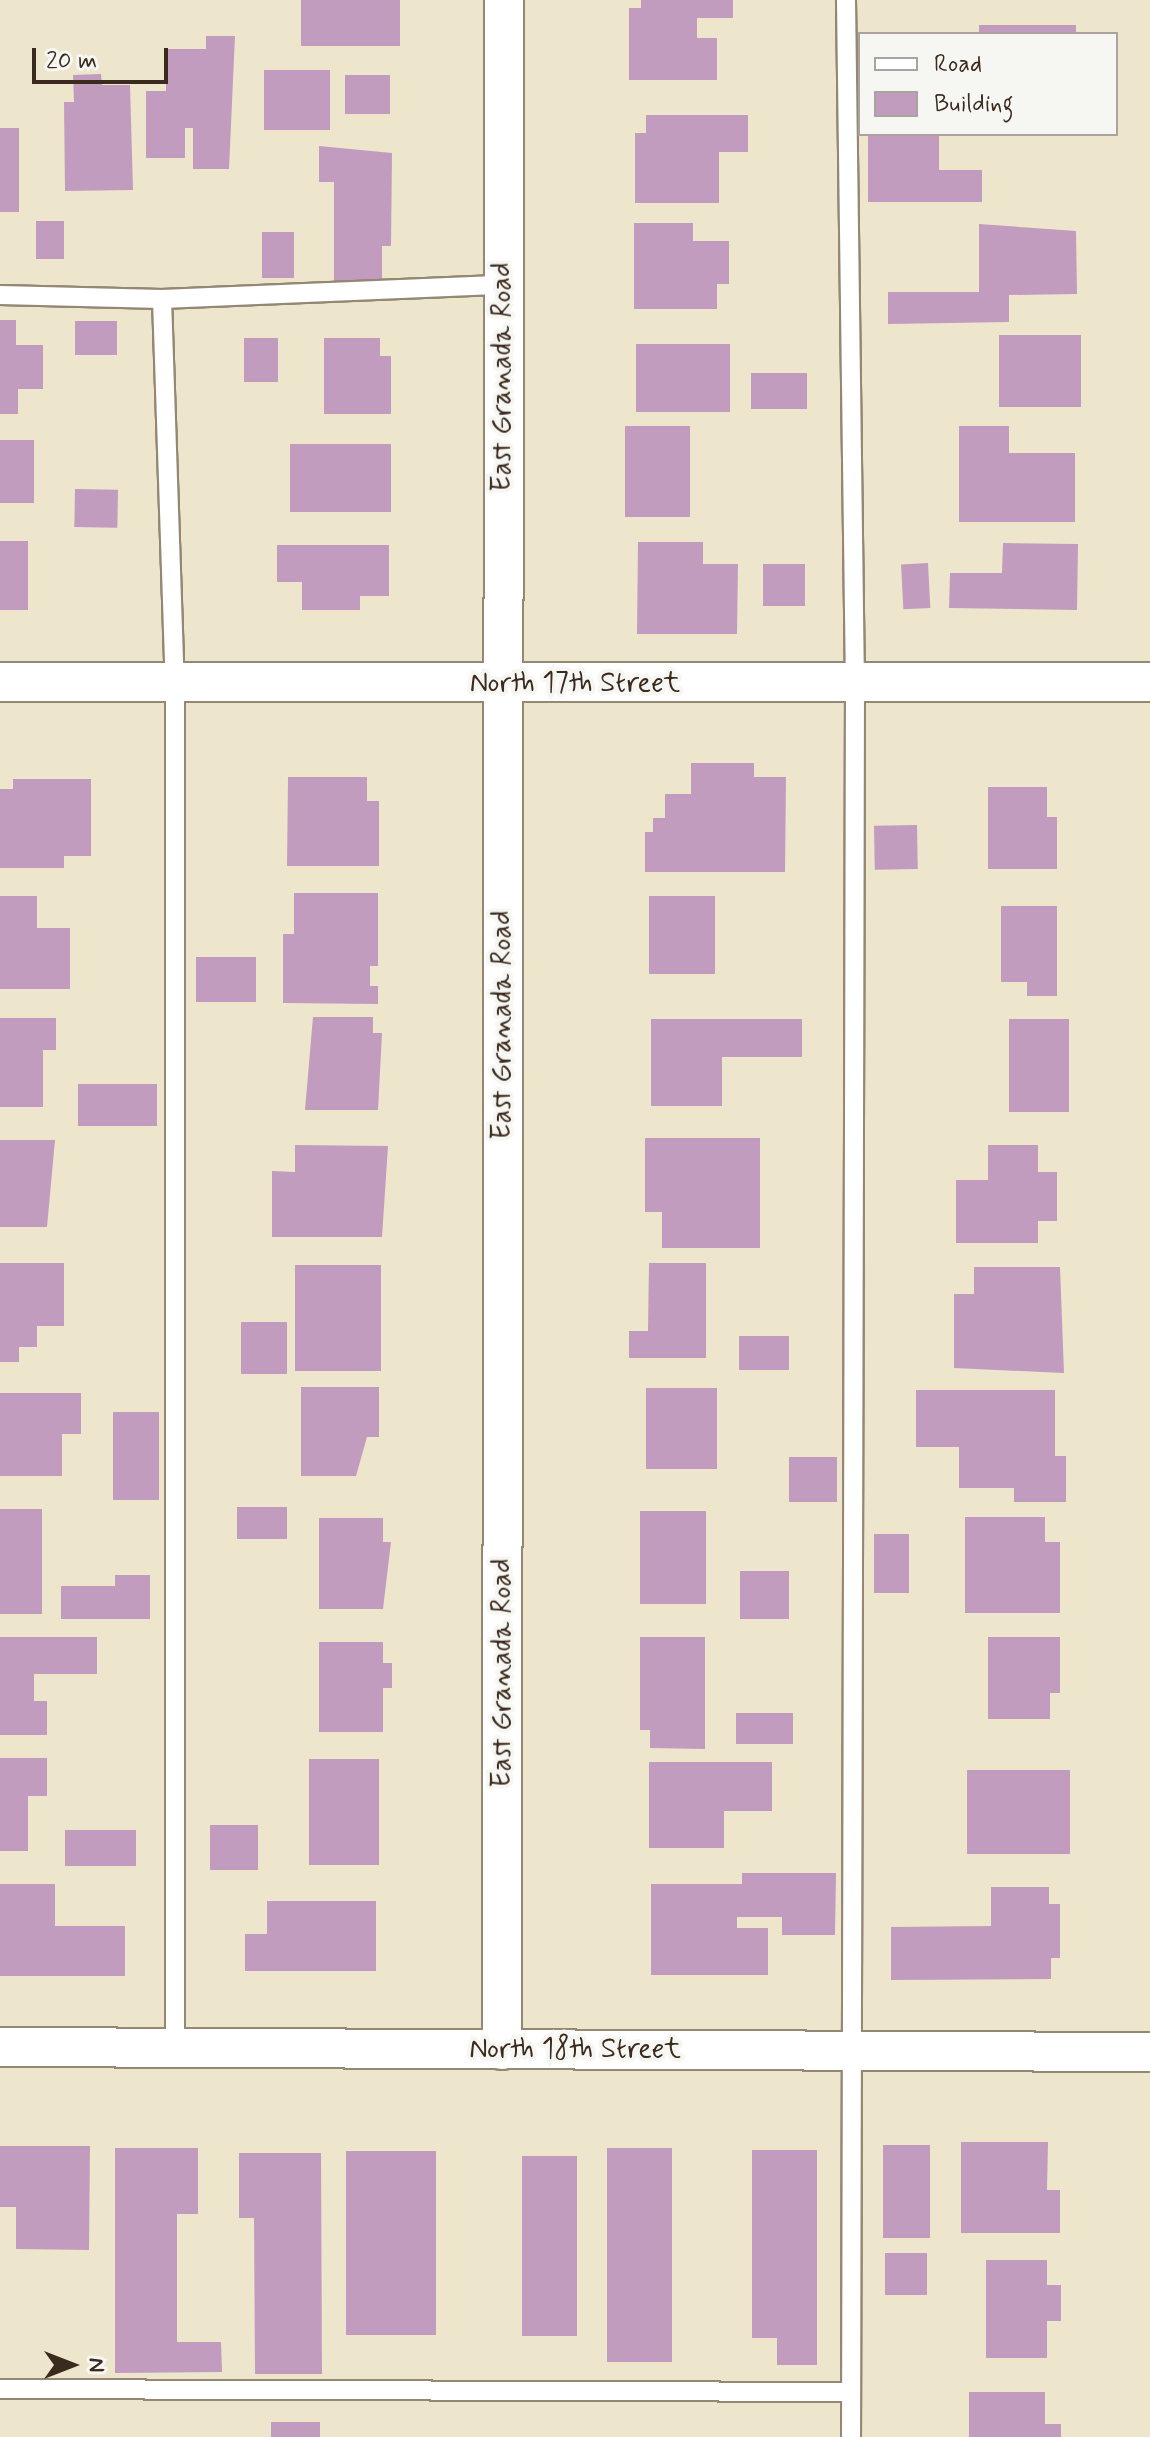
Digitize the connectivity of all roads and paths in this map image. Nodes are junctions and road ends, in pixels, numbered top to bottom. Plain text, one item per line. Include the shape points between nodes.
1 (504, 0) edge
2 (846, 0) edge
3 (503, 285) junction
4 (0, 295) edge
5 (162, 299) junction
6 (0, 682) edge
7 (1150, 682) edge
8 (503, 683) junction
9 (175, 684) junction
10 (855, 684) junction
11 (0, 2047) edge
12 (175, 2050) junction
13 (502, 2050) junction
14 (854, 2051) junction
15 (1150, 2052) edge
16 (0, 2389) edge
17 (850, 2392) junction
18 (851, 2437) edge

1 - 3 street, East Granada Road
2 - 10 lane
3 - 5 lane
3 - 8 street, East Granada Road
4 - 5 lane
5 - 9 lane
6 - 9 street, North 17th Street
7 - 10 street, North 17th Street
8 - 9 street, North 17th Street
8 - 10 street, North 17th Street
8 - 13 street, East Granada Road
9 - 12 lane
10 - 14 lane
11 - 12 street, North 18th Street
12 - 13 street, North 18th Street
13 - 14 street, North 18th Street
14 - 15 street, North 18th Street
14 - 17 lane
16 - 17 lane
17 - 18 lane

